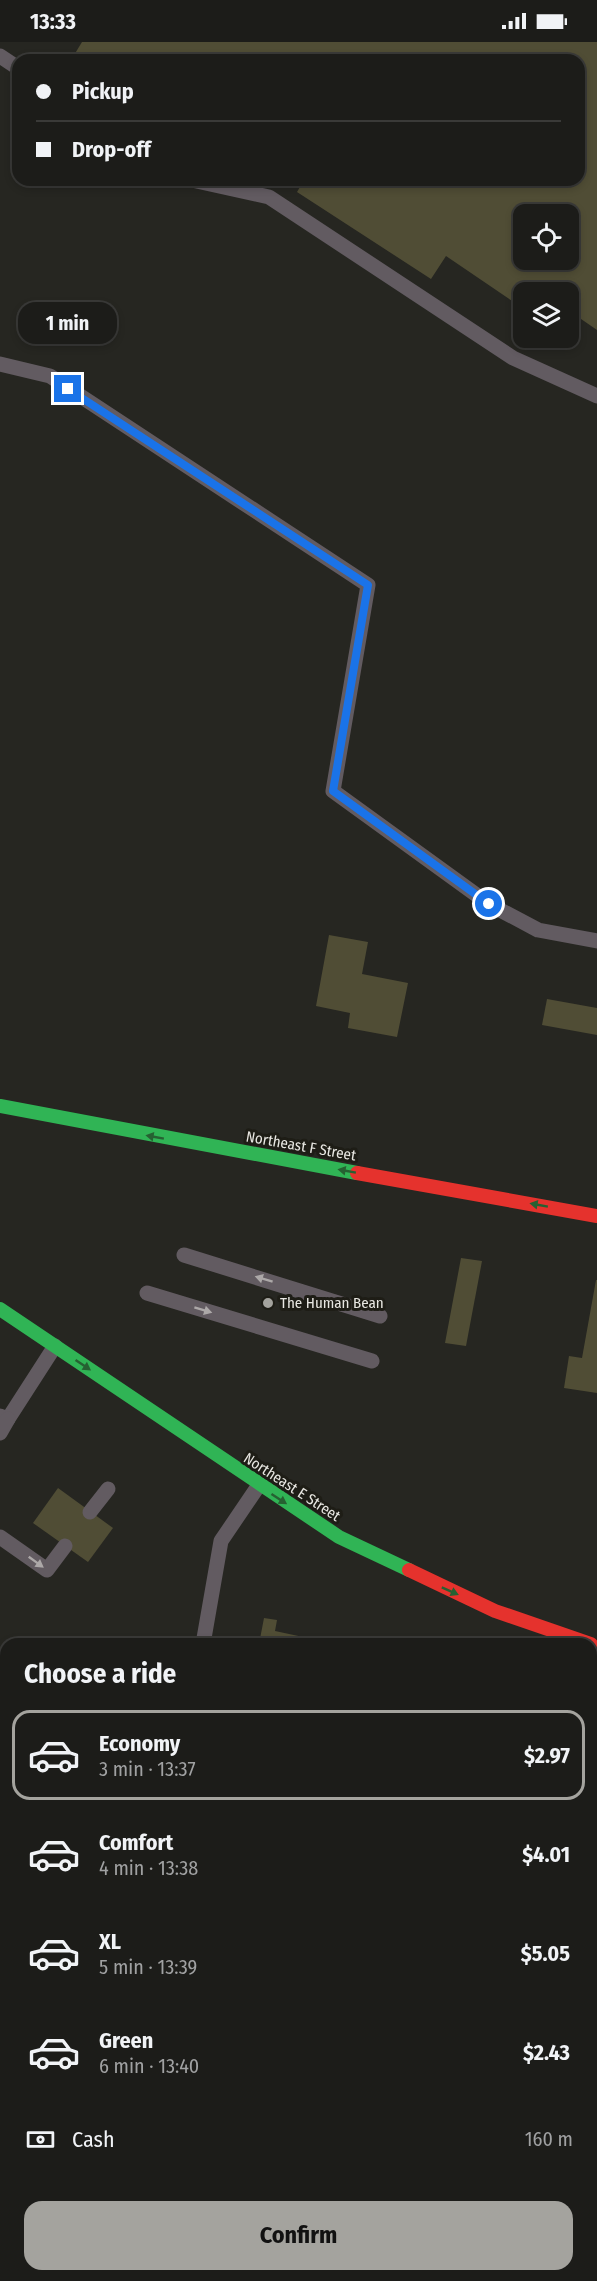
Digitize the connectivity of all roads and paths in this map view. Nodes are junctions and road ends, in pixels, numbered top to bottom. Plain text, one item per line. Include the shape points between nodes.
1 (219, 186) edge
2 (0, 364) edge
3 (597, 396) edge
4 (597, 940) edge
5 (0, 1106) edge
6 (597, 1216) edge
7 (184, 1254) dead end
8 (147, 1293) dead end
9 (0, 1309) edge
10 (380, 1316) dead end
11 (55, 1346) junction
12 (372, 1361) dead end
13 (4, 1417) edge
14 (0, 1433) edge
15 (259, 1485) junction
16 (108, 1489) dead end
17 (90, 1512) dead end
18 (0, 1537) edge
19 (65, 1546) dead end
20 (204, 1638) edge
21 (574, 1638) edge

1 - 3 lane via 269,197 513,358
2 - 4 lane via 50,376 368,585 333,791 489,904 538,930
6 -> 5 main road, Northeast F Street
10 -> 7 lane
8 -> 12 lane
9 - 11 main road, Northeast E Street
11 - 13 lane
11 -> 15 main road, Northeast E Street
13 - 14 lane
15 - 20 lane via 221,1541
15 -> 21 main road, Northeast E Street via 339,1537 427,1581 495,1611
16 - 17 lane
18 -> 19 lane via 47,1570

